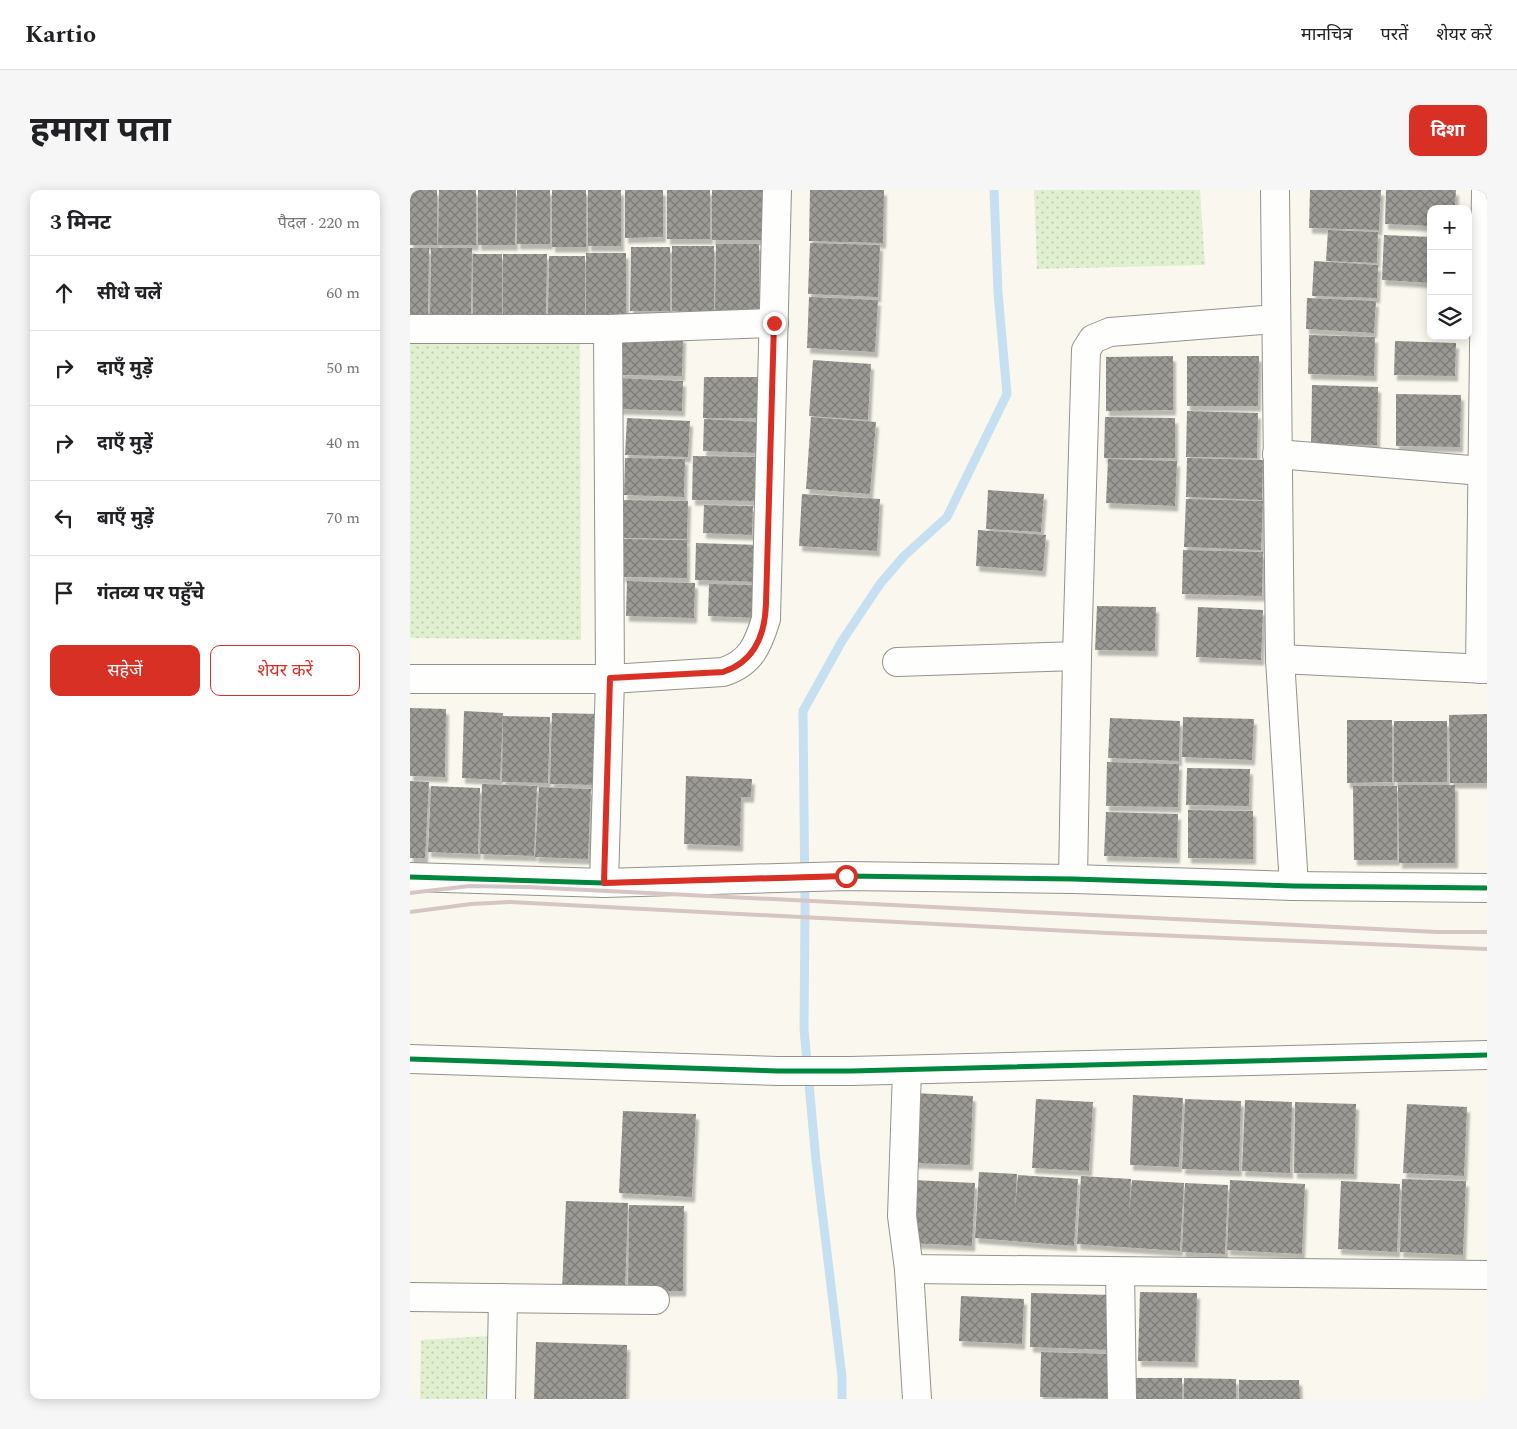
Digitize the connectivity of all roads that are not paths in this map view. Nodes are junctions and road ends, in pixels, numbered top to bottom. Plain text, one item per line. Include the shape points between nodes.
1 (777, 190) edge
2 (1275, 190) edge
3 (1486, 190) edge
4 (1276, 320) junction
5 (774, 323) junction
6 (608, 328) junction
7 (410, 329) edge
8 (1277, 454) junction
9 (1482, 471) junction
10 (1077, 656) junction
11 (1280, 659) junction
12 (897, 662) dead end
13 (1484, 669) edge
14 (610, 678) junction
15 (410, 679) edge
16 (410, 877) edge
17 (1073, 879) junction
18 (604, 883) junction
19 (1294, 886) junction
20 (1487, 888) edge
21 (1487, 1055) edge
22 (410, 1059) edge
23 (907, 1071) junction
24 (909, 1269) junction
25 (1120, 1272) junction
26 (1487, 1276) edge
27 (410, 1298) edge
28 (503, 1298) junction
29 (655, 1300) dead end
30 (501, 1399) edge
31 (916, 1399) edge
32 (1122, 1399) edge

1 - 5 street
2 - 4 street
3 - 9 street
4 - 8 street
4 - 10 street via 1110,332 1093,339 1086,350
5 - 6 street
5 - 14 street via 766,619 759,642 747,658 723,672
6 - 7 street
6 - 14 street
8 - 9 street
8 - 11 street
9 - 13 street
10 - 12 street
10 - 17 street
11 - 13 street
11 - 19 street
14 - 15 street
14 - 18 street
16 - 18 street
17 - 18 street via 846,876
17 - 19 street
19 - 20 street
21 - 23 street
22 - 23 street via 778,1071
23 - 24 street via 902,1216
24 - 25 street
24 - 31 street
25 - 26 street
25 - 32 street
27 - 28 street
28 - 29 street
28 - 30 street

